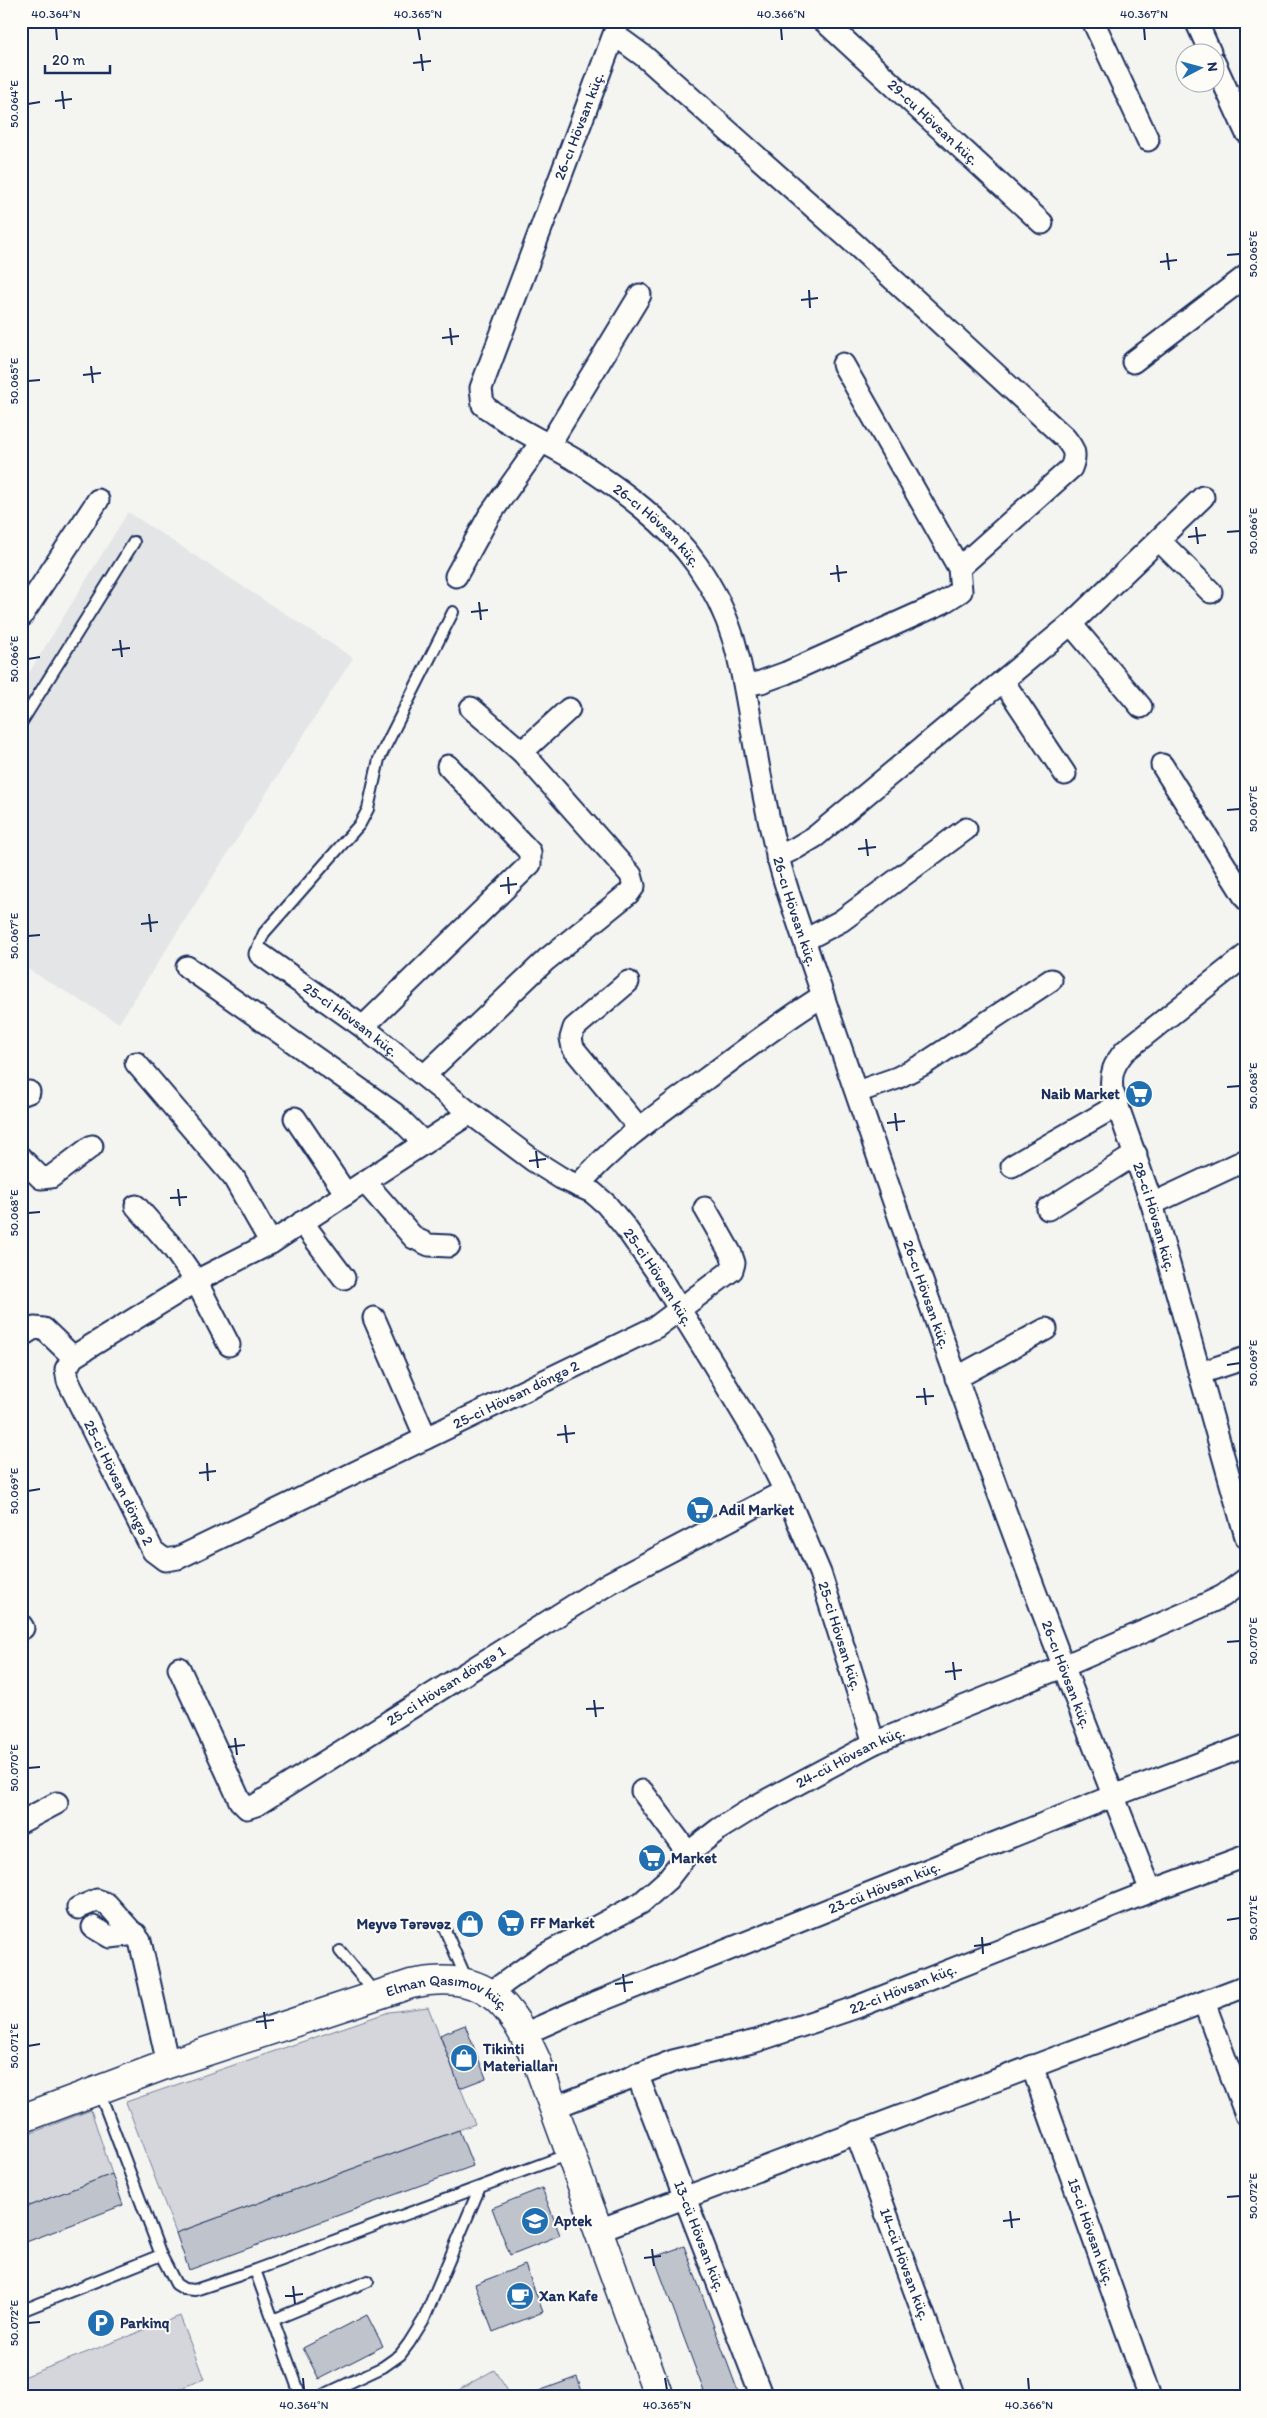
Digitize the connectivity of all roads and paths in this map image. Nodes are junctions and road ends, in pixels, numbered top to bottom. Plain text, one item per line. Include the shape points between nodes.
1 (824, 21) edge
2 (1092, 21) edge
3 (1196, 21) edge
4 (617, 28) edge
5 (1205, 42) edge
6 (1224, 84) edge
7 (1246, 132) edge
8 (1148, 140) dead end
9 (1042, 223) dead end
10 (1246, 276) edge
11 (640, 294) dead end
12 (1133, 362) dead end
13 (843, 364) dead end
14 (545, 443) junction
15 (1203, 497) dead end
16 (98, 500) dead end
17 (1160, 541) junction
18 (134, 542) dead end
19 (959, 568) junction
20 (456, 576) dead end
21 (1211, 592) dead end
22 (452, 612) dead end
23 (21, 617) edge
24 (1071, 624) junction
25 (1003, 681) junction
26 (745, 686) junction
27 (1142, 707) dead end
28 (471, 708) dead end
29 (569, 709) dead end
30 (21, 723) edge
31 (522, 752) junction
32 (1162, 765) dead end
33 (448, 766) dead end
34 (1066, 774) dead end
35 (966, 829) dead end
36 (777, 857) junction
37 (1246, 899) edge
38 (805, 940) junction
39 (260, 954) joint
40 (1246, 955) edge
41 (187, 967) dead end
42 (1051, 980) dead end
43 (628, 982) dead end
44 (823, 996) junction
45 (363, 1027) junction
46 (136, 1063) dead end
47 (425, 1075) junction
48 (856, 1092) junction
49 (1118, 1105) junction
50 (470, 1113) junction
51 (295, 1118) dead end
52 (640, 1128) junction
53 (424, 1143) junction
54 (92, 1146) dead end
55 (1136, 1154) junction
56 (21, 1158) edge
57 (1246, 1160) edge
58 (1012, 1166) dead end
59 (365, 1182) junction
60 (578, 1186) junction
61 (346, 1194) junction
62 (1152, 1204) junction
63 (136, 1206) dead end
64 (705, 1208) dead end
65 (1048, 1209) dead end
66 (302, 1222) junction
67 (271, 1243) junction
68 (449, 1246) dead end
69 (344, 1278) dead end
70 (196, 1281) junction
71 (680, 1309) junction
72 (374, 1318) dead end
73 (1046, 1329) dead end
74 (21, 1336) edge
75 (228, 1345) dead end
76 (73, 1357) junction
77 (1246, 1358) edge
78 (1200, 1372) junction
79 (956, 1378) junction
80 (426, 1438) junction
81 (785, 1491) junction
82 (1246, 1537) edge
83 (1246, 1579) edge
84 (1062, 1667) junction
85 (179, 1668) dead end
86 (874, 1743) junction
87 (1246, 1746) edge
88 (642, 1791) dead end
89 (1113, 1796) junction
90 (57, 1802) dead end
91 (21, 1822) edge
92 (688, 1853) junction
93 (1246, 1856) edge
94 (1151, 1891) junction
95 (78, 1908) dead end
96 (94, 1927) dead end
97 (445, 1930) dead end
98 (136, 1934) junction
99 (340, 1951) dead end
100 (1246, 1986) edge
101 (479, 1987) junction
102 (377, 1995) junction
103 (1204, 2002) junction
104 (524, 2034) junction
105 (168, 2064) junction
106 (1032, 2066) junction
107 (637, 2074) junction
108 (99, 2090) junction
109 (555, 2108) junction
110 (1246, 2115) edge
111 (21, 2119) edge
112 (856, 2132) junction
113 (571, 2153) junction
114 (480, 2187) junction
115 (683, 2197) junction
116 (599, 2230) junction
117 (161, 2255) junction
118 (255, 2270) junction
119 (368, 2281) dead end
120 (21, 2311) edge
121 (273, 2320) junction
122 (301, 2397) edge
123 (319, 2397) edge
124 (659, 2397) edge
125 (762, 2397) edge
126 (954, 2397) edge
127 (1150, 2397) edge

1 - 9 street, 29-cu Hövsan küç.
2 - 8 street
3 - 5 street
4 - 14 street, 26-cı Hövsan küç. via 481,388 483,405
4 - 19 street via 1065,438 1074,450 1071,468
6 - 7 street
10 - 12 street
11 - 14 street
13 - 19 street
14 - 20 street via 484,524
14 - 26 street, 26-cı Hövsan küç. via 578,462 645,510 692,558 716,595 733,634
15 - 17 street
16 - 23 street
17 - 21 street
17 - 24 street
18 - 30 lane
19 - 26 street via 961,591 942,603 786,673
22 - 39 lane via 379,759 368,810 360,824 264,933 258,947
24 - 25 street
24 - 27 street
25 - 34 street
25 - 36 street via 816,836
26 - 36 street, 26-cı Hövsan küç.
28 - 31 street
29 - 31 street
31 - 47 street via 631,875 634,886 546,960
32 - 37 street
33 - 45 street via 530,852 530,864
35 - 38 street via 841,921
36 - 38 street, 26-cı Hövsan küç.
38 - 44 street, 26-cı Hövsan küç.
39 - 45 street, 25-ci Hövsan küç.
40 - 49 street, 28-ci Hövsan küç. via 1125,1051 1110,1076
41 - 53 street via 395,1114
42 - 48 street via 924,1064 897,1078
43 - 52 street via 574,1028 570,1038 573,1048
44 - 48 street, 26-cı Hövsan küç.
44 - 52 street via 795,1013
45 - 47 street, 25-ci Hövsan küç.
46 - 67 street via 234,1178
47 - 50 street, 25-ci Hövsan küç.
48 - 79 street, 26-cı Hövsan küç.
49 - 55 street, 28-ci Hövsan küç.
49 - 58 street
50 - 53 street
50 - 60 street, 25-ci Hövsan küç. via 534,1161
51 - 61 street
52 - 60 street via 598,1162
53 - 59 street
54 - 56 street via 51,1177 41,1178
55 - 62 street, 28-ci Hövsan küç.
55 - 65 street
57 - 62 street
59 - 61 street
59 - 68 street via 414,1238 429,1245
60 - 71 street, 25-ci Hövsan küç. via 592,1192 606,1204
61 - 66 street
62 - 78 street, 28-ci Hövsan küç.
63 - 70 street via 173,1248
64 - 71 street, 25-ci Hövsan döngə 2 via 734,1263 732,1270
66 - 67 street
66 - 69 street
67 - 70 street
70 - 75 street
70 - 76 street
71 - 80 street, 25-ci Hövsan döngə 2 via 656,1326
71 - 81 street, 25-ci Hövsan küç. via 762,1445
72 - 80 street
73 - 79 street
74 - 76 street via 34,1328 44,1329
76 - 80 street, 25-ci Hövsan döngə 2 via 66,1369 68,1381 153,1551 165,1560 178,1558
77 - 78 street
78 - 82 street, 28-ci Hövsan küç.
79 - 84 street, 26-cı Hövsan küç.
81 - 85 street, 25-ci Hövsan döngə 1 via 611,1582 256,1806 247,1808 240,1801
81 - 86 street, 25-ci Hövsan küç. via 820,1573
83 - 84 street, 24-cü Hövsan küç. via 1223,1596
84 - 86 street, 24-cü Hövsan küç.
84 - 89 street, 26-cı Hövsan küç.
86 - 92 street, 24-cü Hövsan küç. via 756,1806
87 - 89 street, 23-cü Hövsan küç.
88 - 92 street
89 - 94 street, 26-cı Hövsan küç.
89 - 104 street, 23-cü Hövsan küç.
90 - 91 street
92 - 101 street, 24-cü Hövsan küç. via 667,1880 641,1903
93 - 94 street, 22-ci Hövsan küç.
94 - 107 street, 22-ci Hövsan küç. via 857,2007 756,2041
95 - 98 street via 97,1900 107,1904
96 - 98 street via 110,1937
97 - 101 lane
98 - 105 street
99 - 102 lane
100 - 103 street
101 - 102 main road, Elman Qasımov küç. via 431,1980
101 - 104 main road, Elman Qasımov küç. via 506,2008
102 - 105 main road, Elman Qasımov küç.
103 - 106 street
103 - 110 street
104 - 109 main road, Elman Qasımov küç.
105 - 108 main road, Elman Qasımov küç.
106 - 112 street
106 - 127 street, 15-ci Hövsan küç.
107 - 109 street, 22-ci Hövsan küç.
107 - 115 street, 13-cü Hövsan küç.
108 - 111 main road, Elman Qasımov küç.
108 - 117 lane
109 - 113 main road, Elman Qasımov küç.
112 - 115 street
112 - 126 street, 14-cü Hövsan küç.
113 - 114 lane
113 - 116 main road, Elman Qasımov küç.
114 - 118 lane
114 - 123 lane via 424,2319 400,2355 383,2367
115 - 116 street
115 - 125 street, 13-cü Hövsan küç.
116 - 124 main road, Elman Qasımov küç.
117 - 118 lane via 176,2284 184,2289 196,2290
117 - 120 lane
118 - 121 lane
119 - 121 lane
121 - 122 lane

